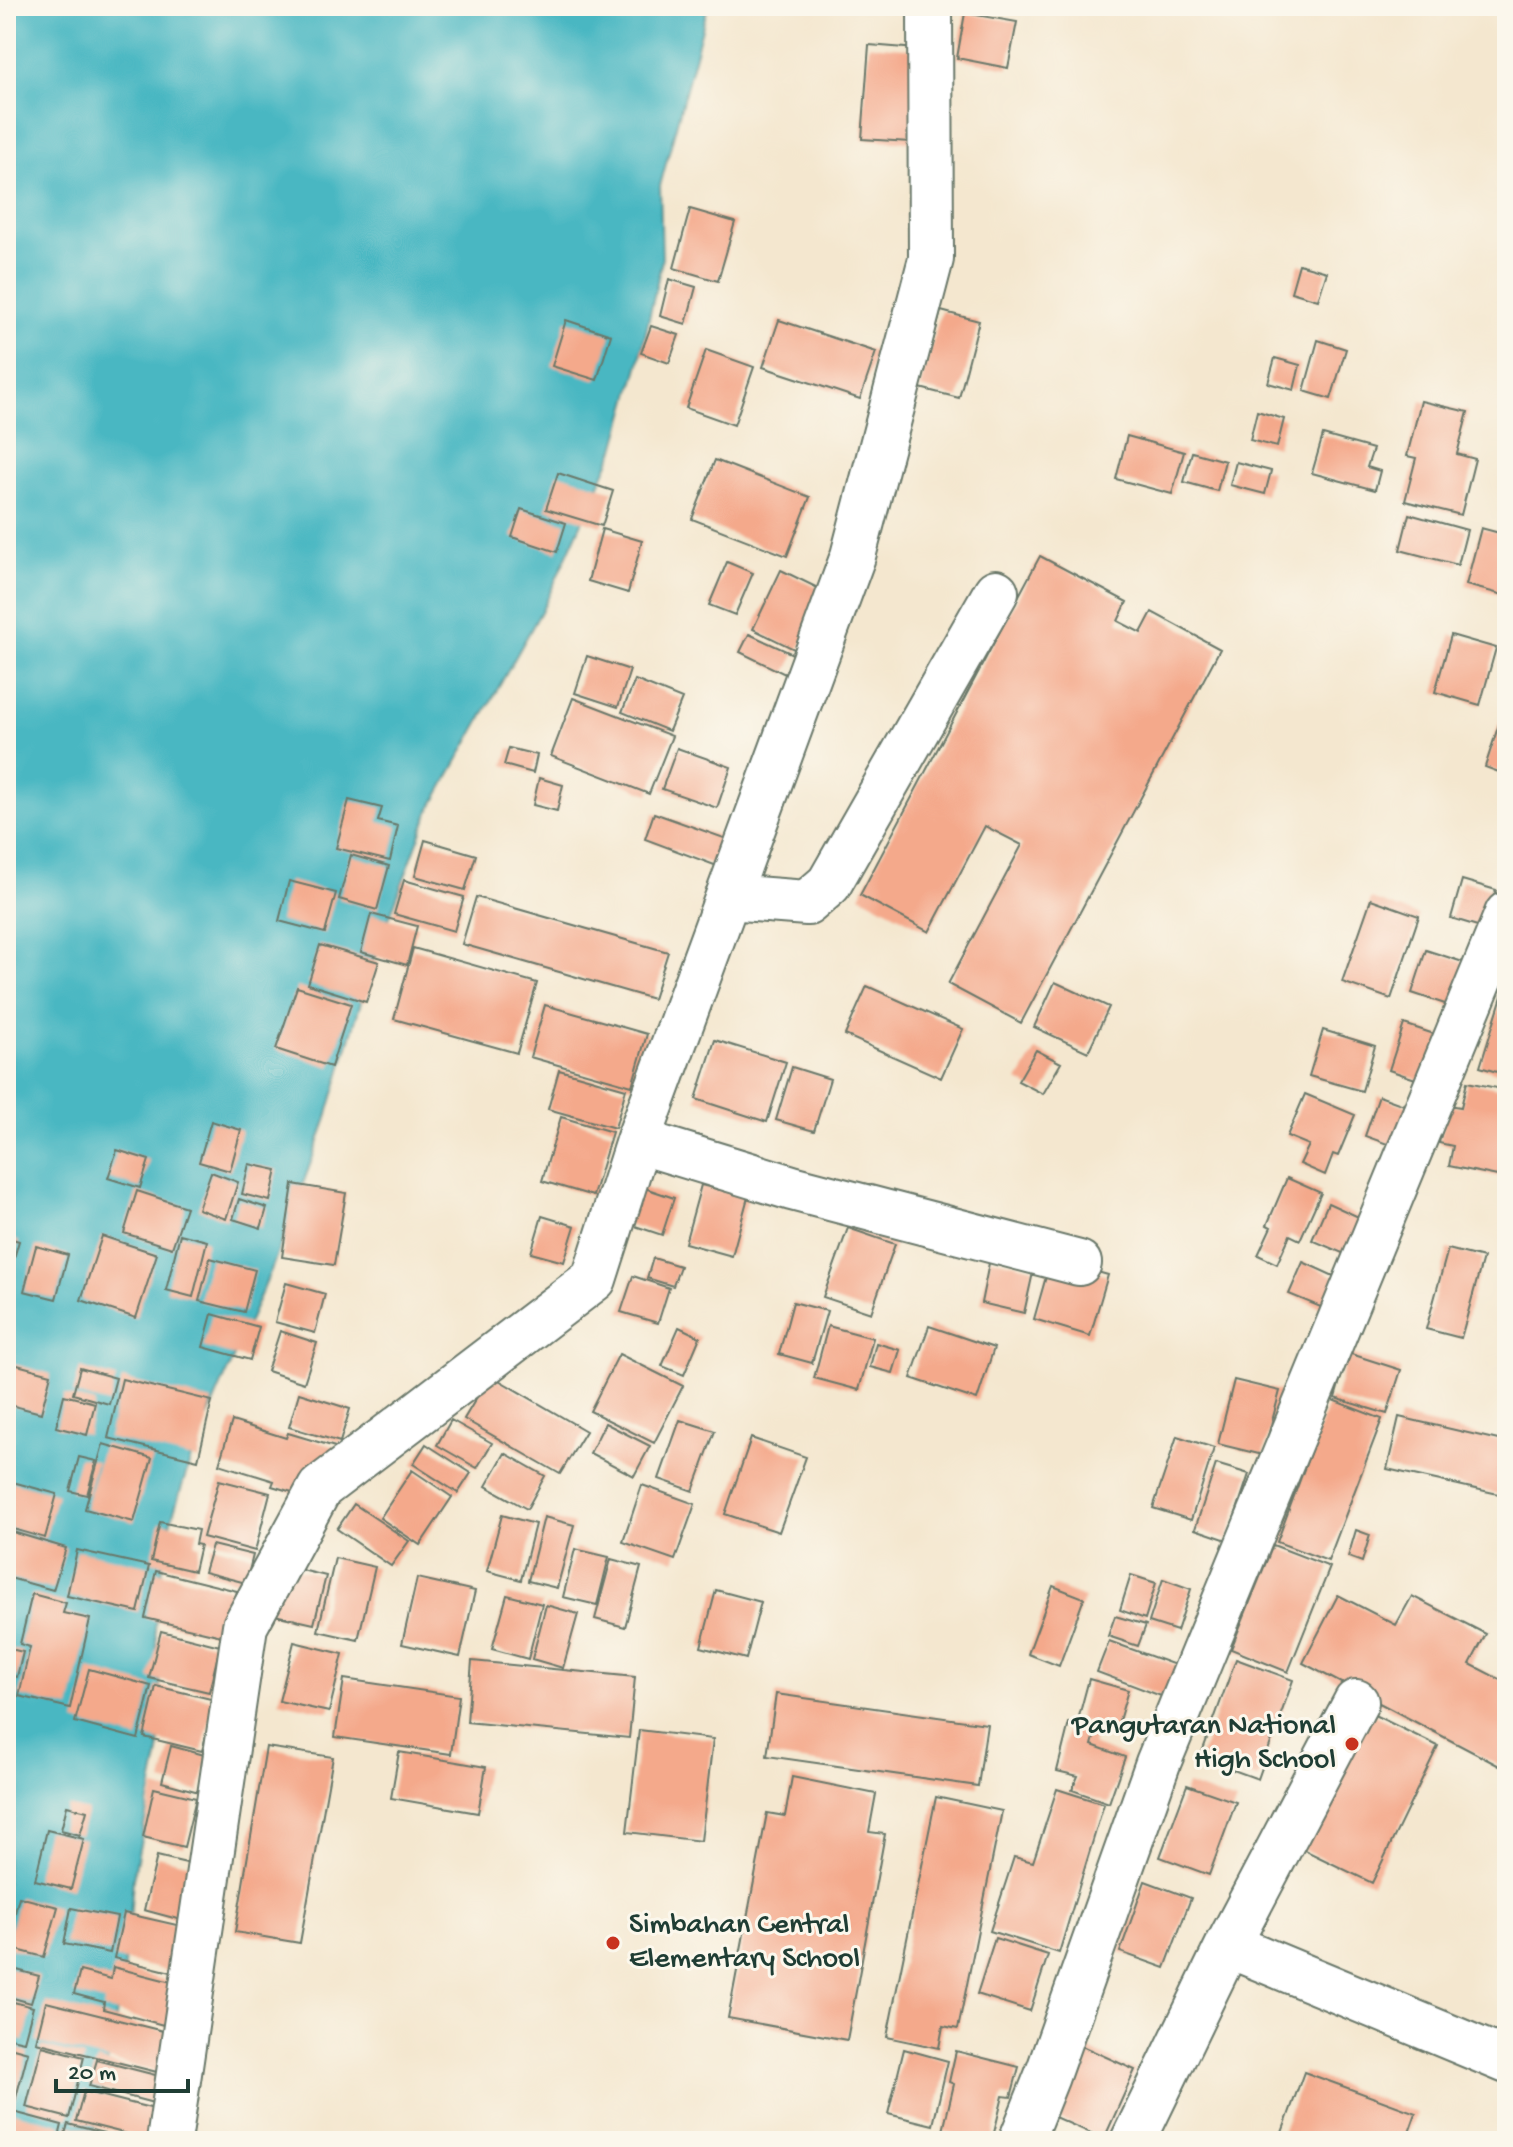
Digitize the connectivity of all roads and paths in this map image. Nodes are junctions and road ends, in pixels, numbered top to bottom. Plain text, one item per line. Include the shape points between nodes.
1 (930, 6) edge
2 (996, 592) dead end
3 (728, 897) junction
4 (1507, 914) edge
5 (638, 1141) junction
6 (1079, 1263) dead end
7 (1356, 1702) dead end
8 (1228, 1945) junction
9 (1507, 2061) edge
10 (169, 2141) edge
11 (1021, 2141) edge
12 (1133, 2141) edge

1 - 3 street via 931,259 853,556
2 - 3 street via 829,884 807,903
3 - 5 street
4 - 11 street via 1158,1763
5 - 6 street via 792,1188
5 - 10 street via 594,1279 320,1488 245,1626
7 - 8 street
8 - 9 street
8 - 12 street

